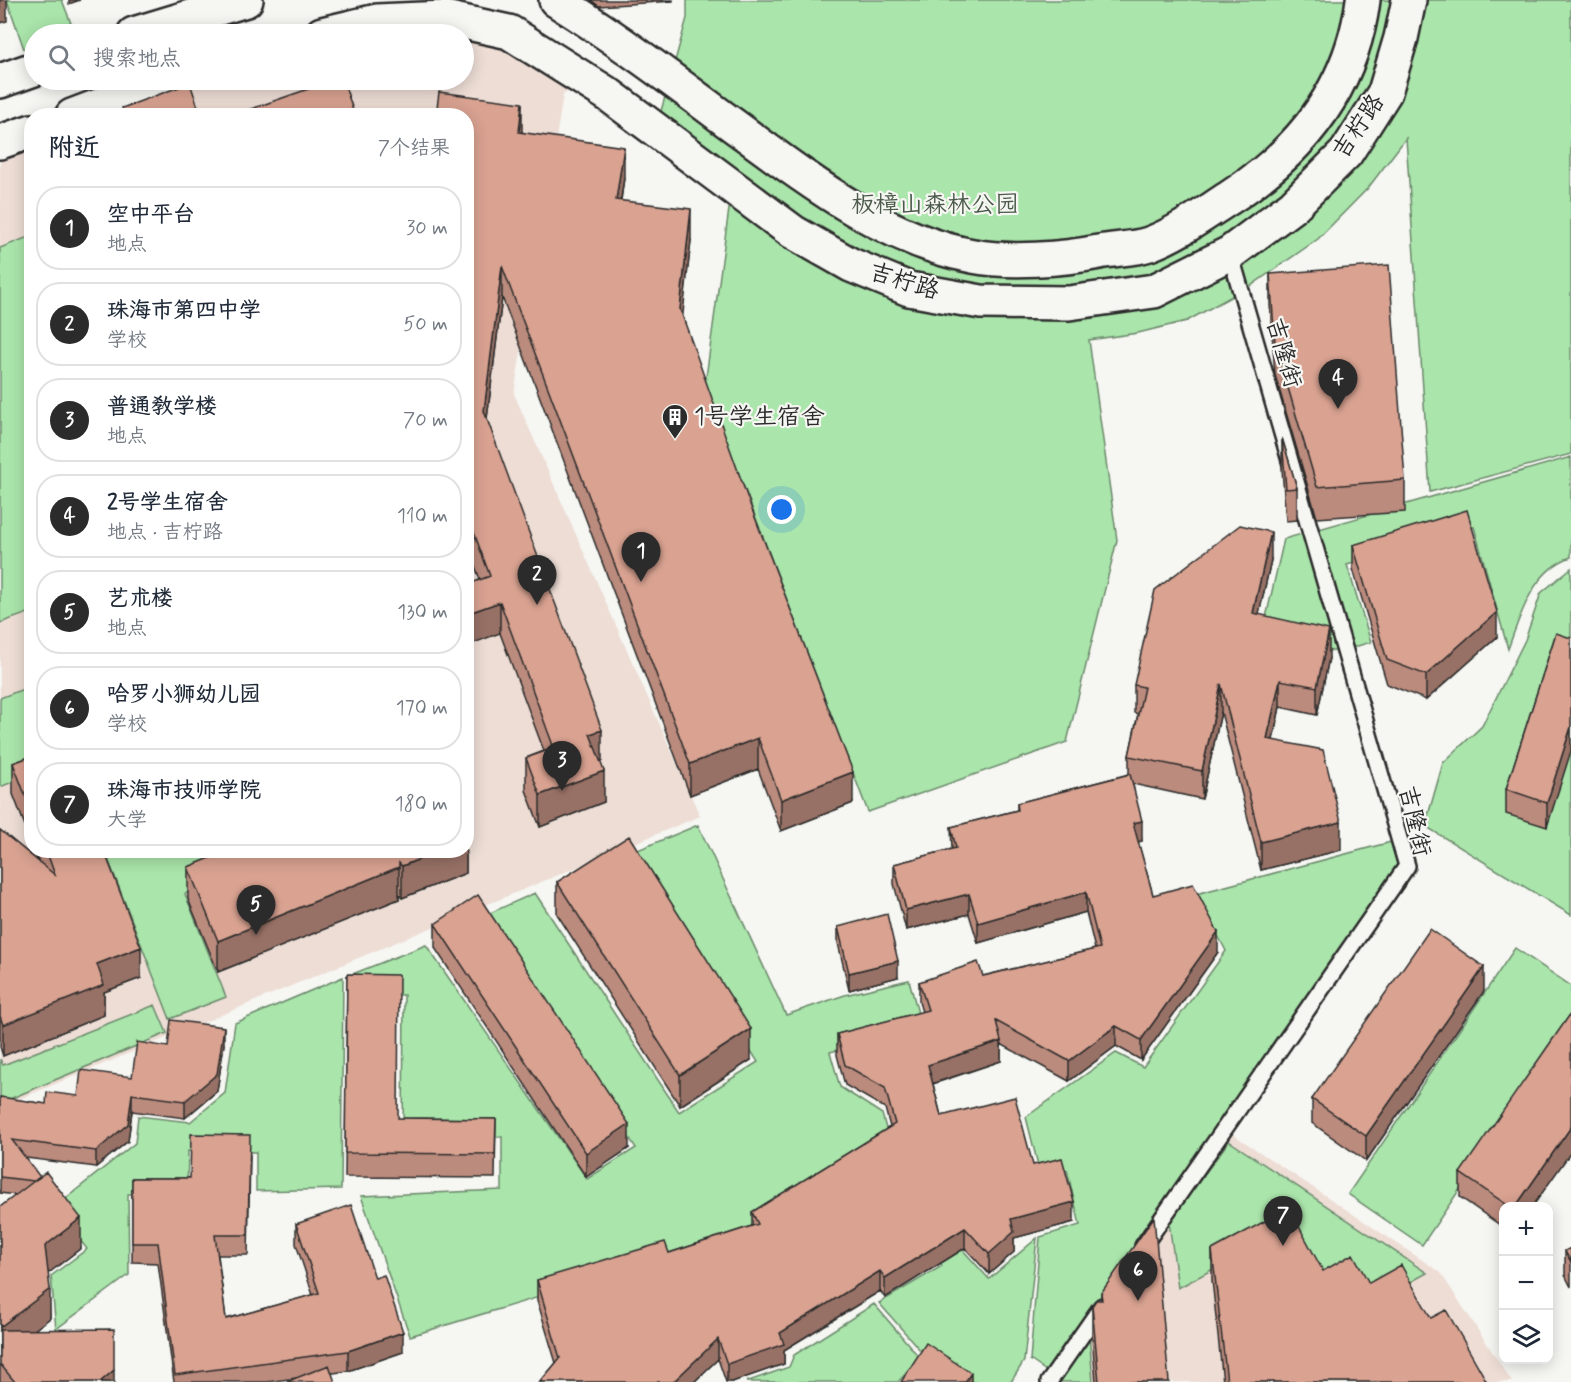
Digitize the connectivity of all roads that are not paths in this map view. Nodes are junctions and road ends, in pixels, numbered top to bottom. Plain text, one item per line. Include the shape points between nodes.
1 (246, 0) edge
2 (556, 0) edge
3 (1363, 0) edge
4 (1408, 0) edge
5 (167, 24) edge
6 (364, 24) edge
7 (472, 24) edge
8 (474, 24) edge
9 (24, 73) edge
10 (0, 81) edge
11 (141, 90) edge
12 (93, 108) edge
13 (24, 134) edge
14 (0, 142) edge
15 (1230, 253) junction
16 (1131, 1264) edge
17 (1111, 1293) edge
18 (1049, 1382) edge

1 - 5 main road
2 - 3 main road, 吉柠路 via 858,211 920,240 973,256 1036,259 1149,243 1195,220 1246,187 1320,117 1342,78 1359,34
4 - 15 main road, 吉柠路 via 1385,92 1346,153 1293,206
6 - 7 main road, 吉柠路 via 445,18
8 - 15 main road, 吉柠路 via 508,32 609,95 793,232 851,266 909,289 981,302 1069,303 1154,291
9 - 10 main road
11 - 12 main road
13 - 14 main road
15 - 16 lane, 吉隆街 via 1407,866
17 - 18 lane

